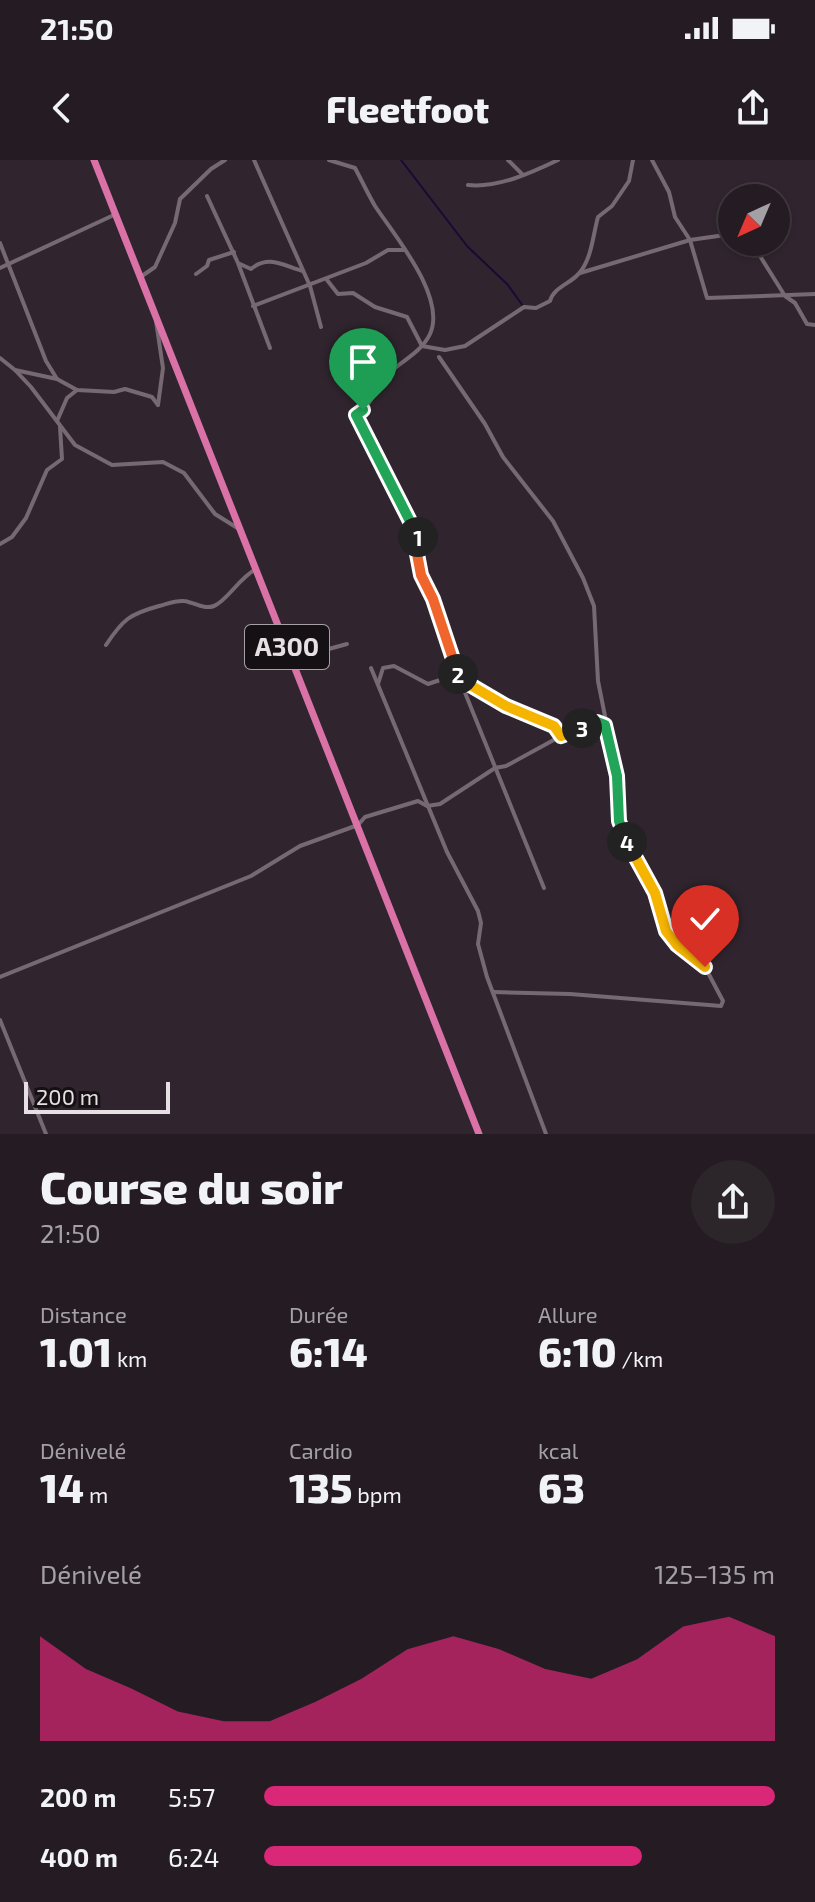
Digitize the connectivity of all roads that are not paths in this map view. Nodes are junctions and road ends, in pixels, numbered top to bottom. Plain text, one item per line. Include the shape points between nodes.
1 (94, 160) edge
2 (225, 160) edge
3 (254, 160) edge
4 (329, 160) edge
5 (508, 160) edge
6 (558, 160) edge
7 (633, 160) edge
8 (652, 160) edge
9 (523, 176) junction
10 (468, 185) dead end
11 (207, 196) dead end
12 (116, 214) junction
13 (718, 236) edge
14 (690, 240) junction
15 (0, 243) edge
16 (405, 250) junction
17 (234, 252) junction
18 (760, 256) edge
19 (238, 263) junction
20 (9, 264) junction
21 (0, 268) edge
22 (303, 271) junction
23 (196, 274) dead end
24 (579, 274) junction
25 (142, 276) junction
26 (327, 279) junction
27 (310, 286) junction
28 (815, 294) edge
29 (785, 296) junction
30 (253, 306) junction
31 (157, 316) junction
32 (815, 325) edge
33 (321, 327) dead end
34 (422, 346) junction
35 (270, 348) dead end
36 (439, 357) dead end
37 (0, 358) edge
38 (15, 370) junction
39 (57, 379) junction
40 (77, 390) junction
41 (58, 423) junction
42 (241, 530) junction
43 (0, 544) edge
44 (256, 569) junction
45 (347, 644) dead end
46 (106, 645) dead end
47 (292, 659) junction
48 (371, 668) dead end
49 (460, 679) junction
50 (378, 684) junction
51 (605, 725) junction
52 (561, 736) junction
53 (495, 768) junction
54 (427, 806) junction
55 (358, 825) junction
56 (544, 888) dead end
57 (0, 977) edge
58 (493, 992) junction
59 (0, 1020) edge
60 (46, 1134) edge
61 (479, 1134) edge
62 (546, 1134) edge

1 - 12 highway, A300
2 - 25 street via 180,199 155,267
3 - 22 street
4 - 16 street via 355,168
5 - 9 street
6 - 9 street
7 - 24 street via 629,181 598,217
8 - 14 street
9 - 10 street
11 - 17 street
12 - 20 street
12 - 25 highway, A300
13 - 14 street
14 - 24 street
14 - 29 street via 707,298
15 - 20 street
16 - 26 street via 388,250
16 - 34 street via 424,280 431,311 432,331
17 - 19 street
17 - 23 street via 209,260
18 - 29 street
19 - 22 street via 251,269 277,261
19 - 30 street
20 - 21 street
20 - 39 street
22 - 27 street
24 - 34 street via 553,292 550,301 524,307 465,346
25 - 31 highway, A300
26 - 27 street
26 - 34 street via 338,294 353,293 407,317
27 - 30 street
27 - 33 street
28 - 29 street
29 - 32 street via 807,324
30 - 35 street
31 - 40 street via 163,368 158,405 152,397 125,389
31 - 42 highway, A300
34 - 49 street via 387,374 371,403 356,415 422,545 417,554 421,575
36 - 51 street via 503,457 553,521 583,578 594,606
37 - 38 street
38 - 39 street
38 - 41 street
39 - 40 street
40 - 41 street via 67,398
41 - 42 street via 75,445 112,465 163,462 184,473 215,514
41 - 43 street via 62,459 47,470 26,518
42 - 44 highway, A300
44 - 46 street via 214,606 182,601 134,613
44 - 47 highway, A300
45 - 47 street
47 - 55 highway, A300
48 - 50 street
49 - 50 street via 428,684 394,666 383,668
49 - 52 street via 554,726
49 - 53 street
50 - 54 street
51 - 52 street via 597,722
51 - 58 street via 627,843 655,893 666,931 705,967 723,1004
52 - 53 street
53 - 54 street via 440,804
53 - 56 street
54 - 55 street via 418,801 365,817
54 - 58 street via 478,911 478,944
55 - 57 street via 300,846 251,876
55 - 61 highway, A300
58 - 62 street
59 - 60 street

